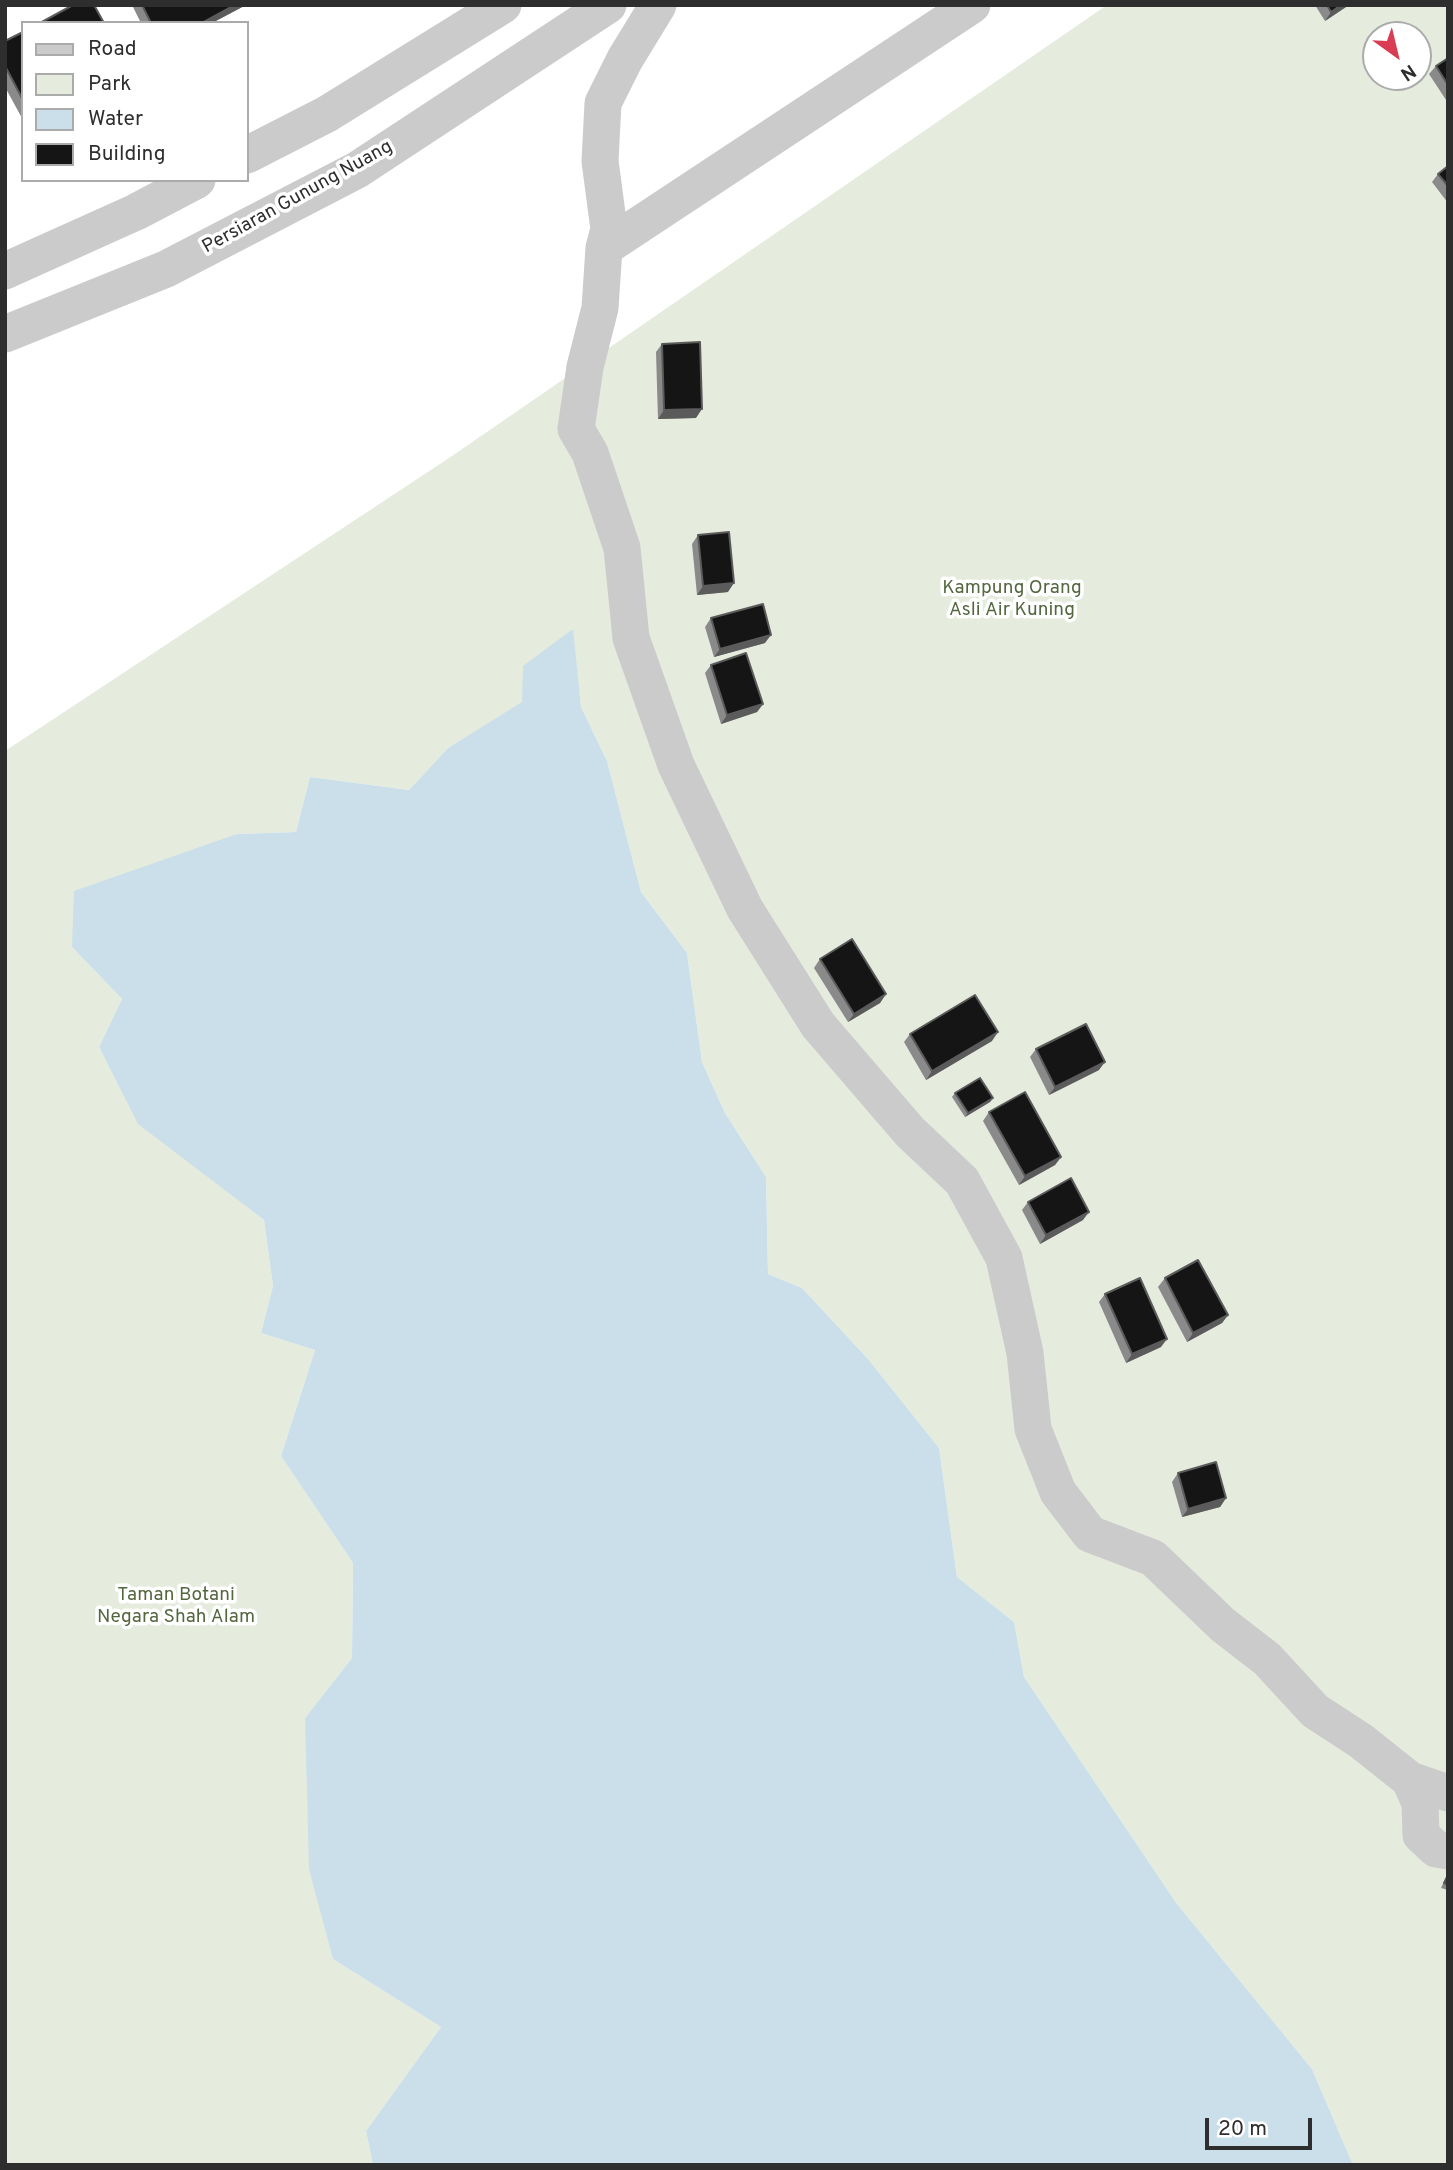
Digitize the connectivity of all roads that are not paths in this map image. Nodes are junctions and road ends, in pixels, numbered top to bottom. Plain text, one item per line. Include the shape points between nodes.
1 (503, 5) edge
2 (608, 5) edge
3 (658, 5) edge
4 (971, 5) edge
5 (248, 154) edge
6 (193, 182) edge
7 (604, 248) junction
8 (5, 271) edge
9 (5, 334) edge
10 (1410, 1780) junction
11 (1448, 1793) edge
12 (1448, 1851) edge

1 - 5 street via 327,114
2 - 9 street, Persiaran Gunung Nuang via 357,170 166,269
3 - 7 street via 603,103 600,161 609,229
4 - 7 street
6 - 8 street
7 - 10 street via 600,307 576,429 590,453 621,548 631,638 676,765 746,909 818,1025 910,1132 962,1181 1004,1258 1025,1353 1033,1429 1058,1492 1090,1534 1153,1558 1223,1625 1267,1659 1315,1711
10 - 11 street
10 - 12 street via 1420,1803 1421,1835 1436,1849

